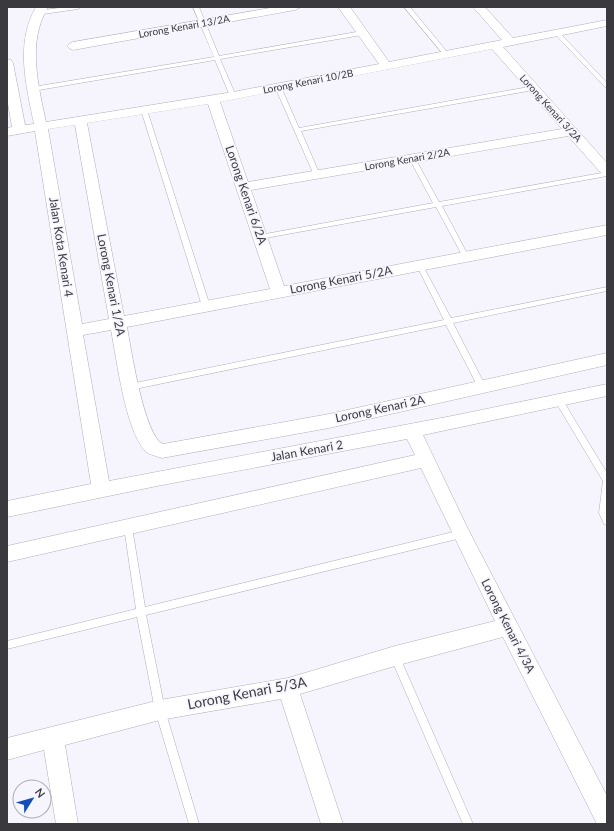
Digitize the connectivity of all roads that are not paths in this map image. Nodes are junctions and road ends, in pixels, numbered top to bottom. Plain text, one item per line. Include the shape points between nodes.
1 (78, 7) edge
2 (196, 7) edge
3 (295, 7) edge
4 (344, 7) edge
5 (408, 7) edge
6 (479, 7) edge
7 (39, 10) edge
8 (202, 22) junction
9 (607, 23) edge
10 (362, 33) junction
11 (557, 33) junction
12 (510, 42) junction
13 (495, 45) junction
14 (73, 46) dead end
15 (446, 54) junction
16 (217, 57) junction
17 (7, 63) edge
18 (386, 66) junction
19 (607, 86) edge
20 (278, 87) junction
21 (534, 88) junction
22 (33, 89) junction
23 (233, 96) junction
24 (212, 99) junction
25 (144, 110) junction
26 (80, 120) junction
27 (41, 127) junction
28 (298, 130) junction
29 (13, 131) edge
30 (572, 131) junction
31 (412, 158) junction
32 (605, 165) edge
33 (317, 174) junction
34 (607, 174) edge
35 (243, 187) junction
36 (438, 205) junction
37 (607, 230) edge
38 (260, 237) junction
39 (466, 257) junction
40 (420, 266) junction
41 (607, 289) edge
42 (279, 292) junction
43 (206, 306) junction
44 (449, 322) junction
45 (118, 323) junction
46 (75, 331) junction
47 (607, 359) edge
48 (130, 387) junction
49 (482, 387) junction
50 (607, 390) edge
51 (559, 401) junction
52 (412, 431) junction
53 (152, 447) joint
54 (426, 460) junction
55 (607, 481) edge
56 (101, 489) junction
57 (7, 509) edge
58 (607, 521) edge
59 (128, 527) junction
60 (461, 534) junction
61 (7, 554) edge
62 (141, 613) junction
63 (508, 627) junction
64 (7, 645) edge
65 (396, 656) junction
66 (288, 688) junction
67 (160, 710) junction
68 (53, 737) junction
69 (7, 749) edge
70 (607, 820) edge
71 (68, 824) edge
72 (194, 824) edge
73 (332, 824) edge
74 (468, 824) edge

1 - 7 lane
2 - 8 lane
3 - 8 street, Lorong Kenari 13/2A
4 - 10 street
5 - 15 lane
6 - 12 street
7 - 22 street, Jalan Kota Kenari 4 via 30,33
8 - 14 street, Lorong Kenari 13/2A
8 - 16 lane
9 - 11 street, Lorong Kenari 10/2B
10 - 16 lane
10 - 18 street
11 - 12 street, Lorong Kenari 10/2B
11 - 19 lane
12 - 13 street, Lorong Kenari 10/2B
13 - 15 street, Lorong Kenari 10/2B
13 - 21 street, Lorong Kenari 3/2A
15 - 18 street, Lorong Kenari 10/2B
16 - 22 lane
16 - 23 lane
17 - 29 street
18 - 20 street, Lorong Kenari 10/2B
20 - 23 street, Lorong Kenari 10/2B
20 - 28 lane
21 - 28 lane
21 - 30 street, Lorong Kenari 3/2A
22 - 27 street, Jalan Kota Kenari 4
23 - 24 street, Lorong Kenari 10/2B
24 - 25 street, Lorong Kenari 10/2B
24 - 35 street, Lorong Kenari 6/2A
25 - 26 street, Lorong Kenari 10/2B
25 - 43 lane
26 - 27 street, Lorong Kenari 10/2B
26 - 45 street, Lorong Kenari 1/2A
27 - 29 street, Lorong Kenari 10/2B
27 - 46 street, Jalan Kota Kenari 4
28 - 33 lane
30 - 31 street, Lorong Kenari 2/2A
30 - 32 street, Lorong Kenari 3/2A
31 - 33 street, Lorong Kenari 2/2A
31 - 36 lane
33 - 35 street, Lorong Kenari 2/2A
34 - 36 lane
35 - 38 street, Lorong Kenari 6/2A
36 - 38 lane
36 - 39 lane
37 - 39 street, Lorong Kenari 5/2A
38 - 42 street, Lorong Kenari 6/2A
39 - 40 street, Lorong Kenari 5/2A
40 - 42 street, Lorong Kenari 5/2A
40 - 44 lane
41 - 44 lane
42 - 43 street, Lorong Kenari 5/2A
43 - 45 street, Lorong Kenari 5/2A
44 - 48 lane
44 - 49 lane
45 - 46 street, Lorong Kenari 5/2A
45 - 48 street, Lorong Kenari 1/2A
46 - 56 street, Jalan Kota Kenari 4
47 - 49 street, Lorong Kenari 2A
48 - 53 street, Lorong Kenari 1/2A via 142,430
49 - 53 street, Lorong Kenari 2A via 321,422 162,450
50 - 51 street, Jalan Kenari 2
51 - 52 street, Jalan Kenari 2
51 - 55 lane
52 - 54 street, Lorong Kenari 4/3A
52 - 56 street, Jalan Kenari 2
54 - 59 street
54 - 60 street, Lorong Kenari 4/3A
55 - 58 lane via 603,513
56 - 57 street, Jalan Kenari 2
59 - 61 street
59 - 62 lane
60 - 62 lane
60 - 63 street, Lorong Kenari 4/3A
62 - 64 lane
62 - 67 lane
63 - 65 street, Lorong Kenari 5/3A
63 - 70 street, Lorong Kenari 4/3A
65 - 66 street, Lorong Kenari 5/3A
65 - 74 lane
66 - 67 street, Lorong Kenari 5/3A
66 - 73 street
67 - 68 street, Lorong Kenari 5/3A
67 - 72 lane
68 - 69 street, Lorong Kenari 5/3A
68 - 71 street

